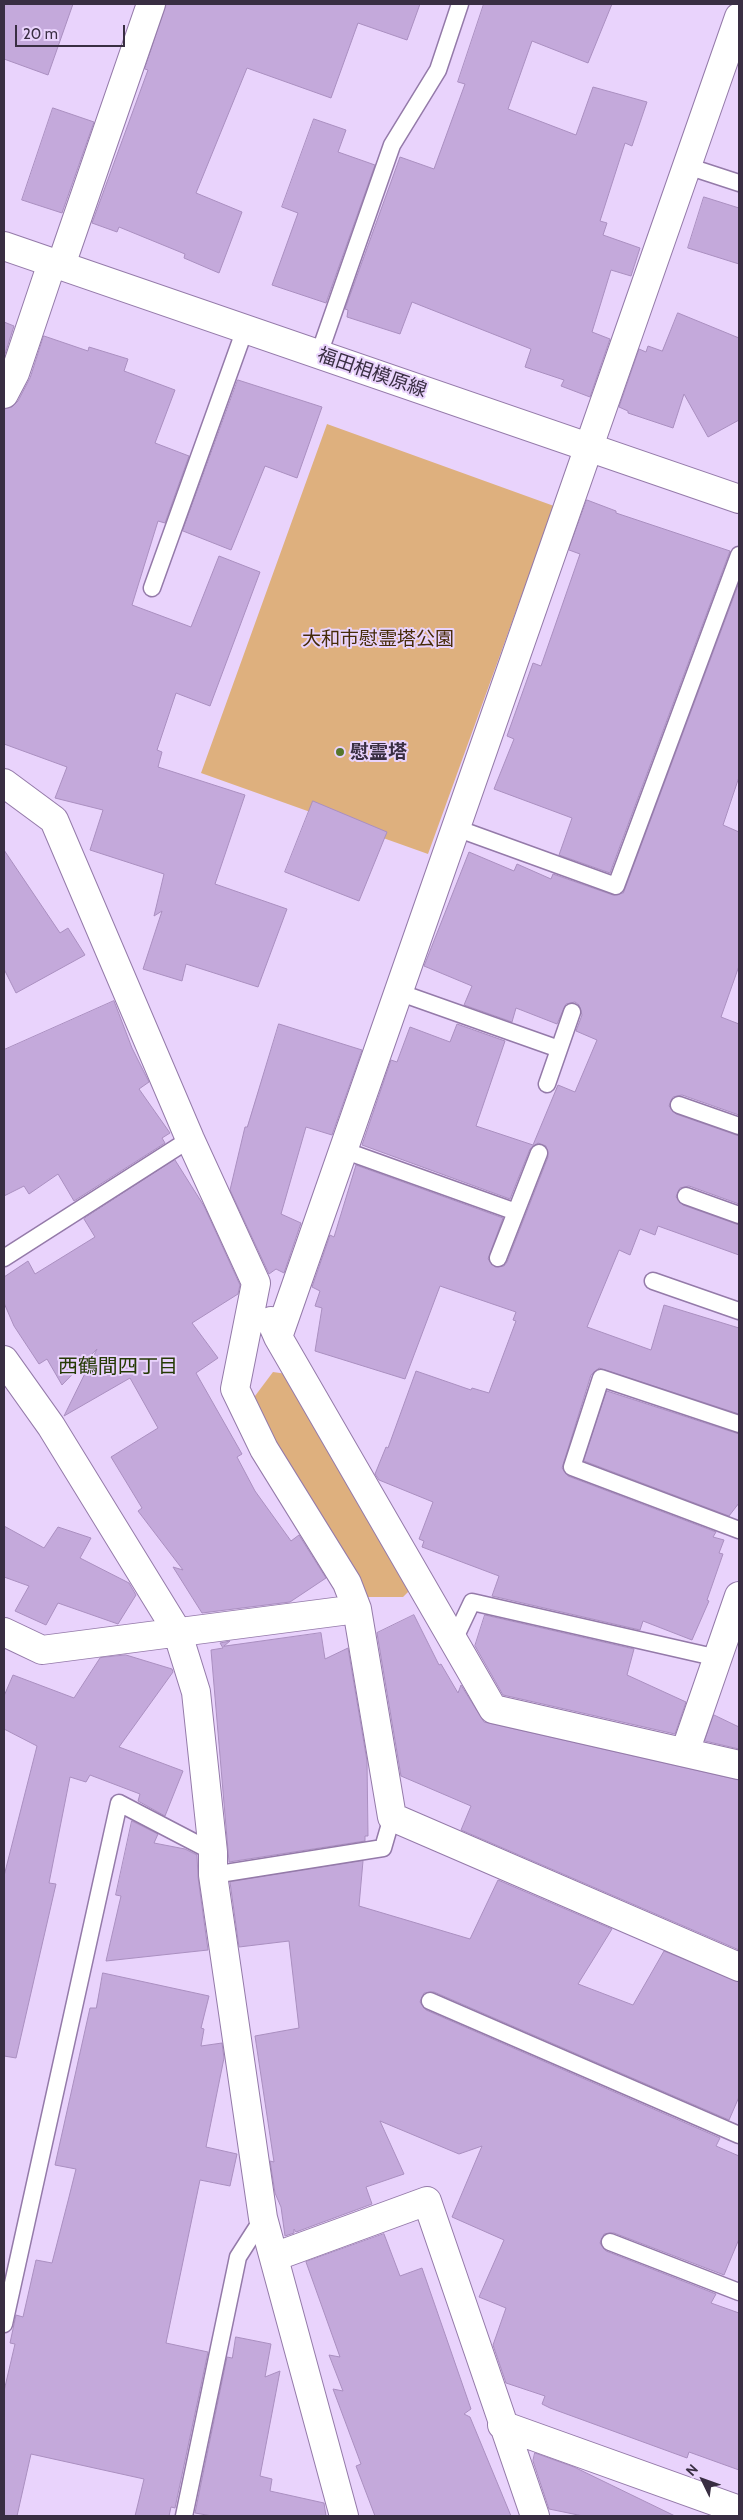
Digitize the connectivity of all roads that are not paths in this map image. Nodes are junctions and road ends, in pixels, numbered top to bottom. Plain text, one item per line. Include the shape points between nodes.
1 (151, 4) edge
2 (460, 4) edge
3 (739, 17) edge
4 (687, 166) junction
5 (739, 183) edge
6 (4, 246) edge
7 (57, 264) junction
8 (245, 329) junction
9 (319, 354) junction
10 (4, 394) edge
11 (588, 448) junction
12 (739, 499) edge
13 (739, 555) edge
14 (152, 588) dead end
15 (4, 783) edge
16 (456, 828) junction
17 (398, 992) junction
18 (572, 1012) dead end
19 (559, 1049) junction
20 (547, 1084) dead end
21 (679, 1105) dead end
22 (739, 1126) edge
23 (190, 1139) junction
24 (343, 1150) junction
25 (539, 1153) dead end
26 (686, 1196) dead end
27 (516, 1212) junction
28 (739, 1215) edge
29 (4, 1258) edge
30 (498, 1258) dead end
31 (654, 1281) dead end
32 (256, 1283) junction
33 (739, 1311) edge
34 (278, 1336) junction
35 (4, 1360) edge
36 (739, 1424) edge
37 (739, 1530) edge
38 (739, 1596) edge
39 (356, 1609) junction
40 (176, 1631) junction
41 (4, 1632) edge
42 (454, 1640) junction
43 (718, 1658) junction
44 (685, 1752) junction
45 (739, 1765) edge
46 (392, 1818) junction
47 (213, 1863) junction
48 (739, 1967) edge
49 (430, 2001) dead end
50 (739, 2135) edge
51 (263, 2218) junction
52 (610, 2242) dead end
53 (274, 2257) junction
54 (739, 2292) edge
55 (4, 2324) edge
56 (502, 2425) junction
57 (739, 2510) edge
58 (184, 2516) edge
59 (344, 2516) edge
60 (534, 2516) edge

1 - 7 street
2 - 9 lane via 438,70 392,144
3 - 4 street
4 - 5 lane
4 - 11 street
6 - 7 street, 福田相模原線
7 - 8 street, 福田相模原線
7 - 10 street
8 - 9 street, 福田相模原線
8 - 14 lane
9 - 11 street, 福田相模原線
11 - 12 street, 福田相模原線
11 - 16 street
13 - 16 lane via 616,886
15 - 23 street via 54,820
16 - 17 street
17 - 19 lane
17 - 24 street
18 - 19 lane
19 - 20 lane
21 - 22 lane
23 - 29 lane
23 - 32 street
24 - 27 lane
24 - 34 street
25 - 27 lane
26 - 28 lane
27 - 30 lane
31 - 33 lane
32 - 34 street
32 - 39 street via 235,1389 264,1449 348,1583
34 - 42 street
35 - 40 street via 51,1426
36 - 37 lane via 601,1378 572,1467
38 - 43 street
39 - 40 street
39 - 46 street
40 - 41 street via 42,1650
40 - 47 street via 196,1692
42 - 43 lane via 472,1602
42 - 44 street via 493,1709
43 - 44 street
44 - 45 street
46 - 47 lane via 383,1848
46 - 48 street
47 - 51 street
47 - 55 lane via 119,1803
49 - 50 lane
51 - 53 street
51 - 58 lane via 238,2257
52 - 54 lane
53 - 56 street via 427,2201
53 - 59 street
56 - 57 street
56 - 60 street

